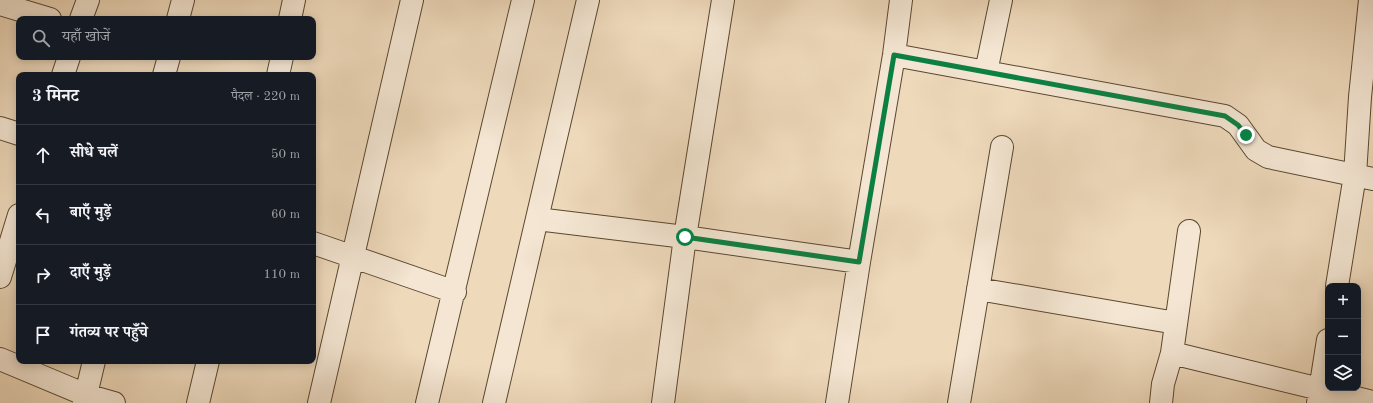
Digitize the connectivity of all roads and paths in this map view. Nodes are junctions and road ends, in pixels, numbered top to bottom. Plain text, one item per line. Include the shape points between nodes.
1 (88, 0) edge
2 (183, 0) edge
3 (294, 0) edge
4 (412, 0) edge
5 (523, 0) edge
6 (588, 0) edge
7 (723, 0) edge
8 (901, 0) edge
9 (1001, 0) edge
10 (1370, 0) edge
11 (0, 4) edge
12 (40, 16) edge
13 (82, 16) edge
14 (179, 16) edge
15 (291, 16) edge
16 (894, 55) junction
17 (68, 60) edge
18 (168, 60) edge
19 (281, 60) edge
20 (64, 72) edge
21 (165, 72) edge
22 (279, 72) edge
23 (986, 72) junction
24 (0, 128) edge
25 (16, 133) edge
26 (1002, 147) dead end
27 (1364, 177) edge
28 (537, 219) junction
29 (16, 224) edge
30 (1189, 231) dead end
31 (685, 237) junction
32 (316, 244) edge
33 (352, 256) junction
34 (859, 262) junction
35 (0, 277) edge
36 (1338, 283) edge
37 (978, 290) junction
38 (455, 292) junction
39 (1176, 323) junction
40 (1172, 353) junction
41 (1326, 355) edge
42 (0, 359) edge
43 (93, 364) edge
44 (207, 364) edge
45 (1319, 396) edge
46 (85, 399) edge
47 (1373, 402) edge
48 (114, 403) edge
49 (198, 403) edge
50 (319, 403) edge
51 (428, 403) edge
52 (494, 403) edge
53 (663, 403) edge
54 (837, 403) edge
55 (959, 403) edge
56 (1161, 403) edge

1 - 13 street
2 - 14 street
3 - 15 street
4 - 33 street
5 - 38 street
6 - 28 street
7 - 31 street
8 - 16 street
9 - 23 street
10 - 27 street via 1360,97
11 - 12 street
16 - 23 street
16 - 34 street
17 - 20 street
18 - 21 street
19 - 22 street
23 - 27 street via 1225,116 1238,125 1256,150 1268,158
24 - 25 street
26 - 37 street
27 - 36 street
28 - 31 street
28 - 52 street
29 - 35 street
30 - 39 street
31 - 34 street
31 - 53 street
32 - 33 street
33 - 38 street
33 - 50 street
34 - 54 street
37 - 39 street
37 - 55 street
38 - 51 street
39 - 40 street
40 - 45 street
40 - 56 street via 1163,384
41 - 45 street
42 - 46 street
43 - 46 street
44 - 49 street
45 - 47 street
46 - 48 street

